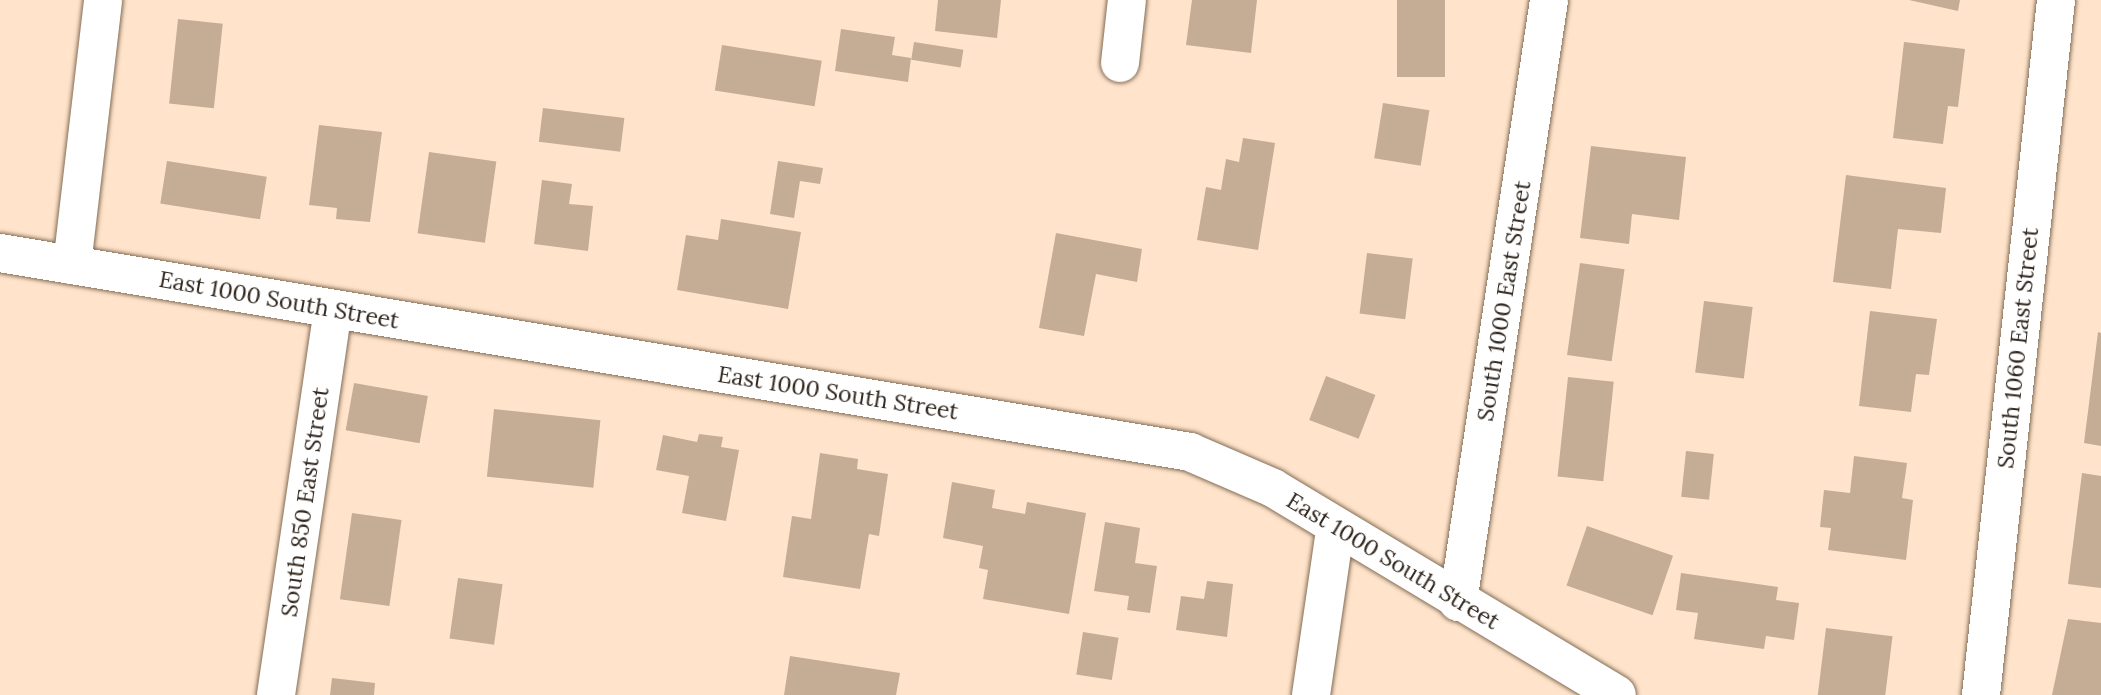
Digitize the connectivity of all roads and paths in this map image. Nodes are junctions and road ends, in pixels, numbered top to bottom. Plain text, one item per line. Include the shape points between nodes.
1 (103, 0) edge
2 (1127, 0) edge
3 (1549, 0) edge
4 (2056, 0) edge
5 (1120, 63) dead end
6 (0, 253) edge
7 (72, 265) junction
8 (333, 309) junction
9 (1335, 530) junction
10 (1458, 601) junction
11 (276, 695) edge
12 (1311, 695) edge
13 (1617, 695) edge
14 (1981, 695) edge

1 - 7 street
2 - 5 street
3 - 10 street, South 1000 East Street
4 - 14 street, South 1060 East Street
6 - 7 street, East 1000 South Street
7 - 8 street, East 1000 South Street
8 - 9 street, East 1000 South Street via 1191,452 1243,472
8 - 11 street, South 850 East Street
9 - 10 street, East 1000 South Street
9 - 12 street
10 - 13 street, East 1000 South Street

